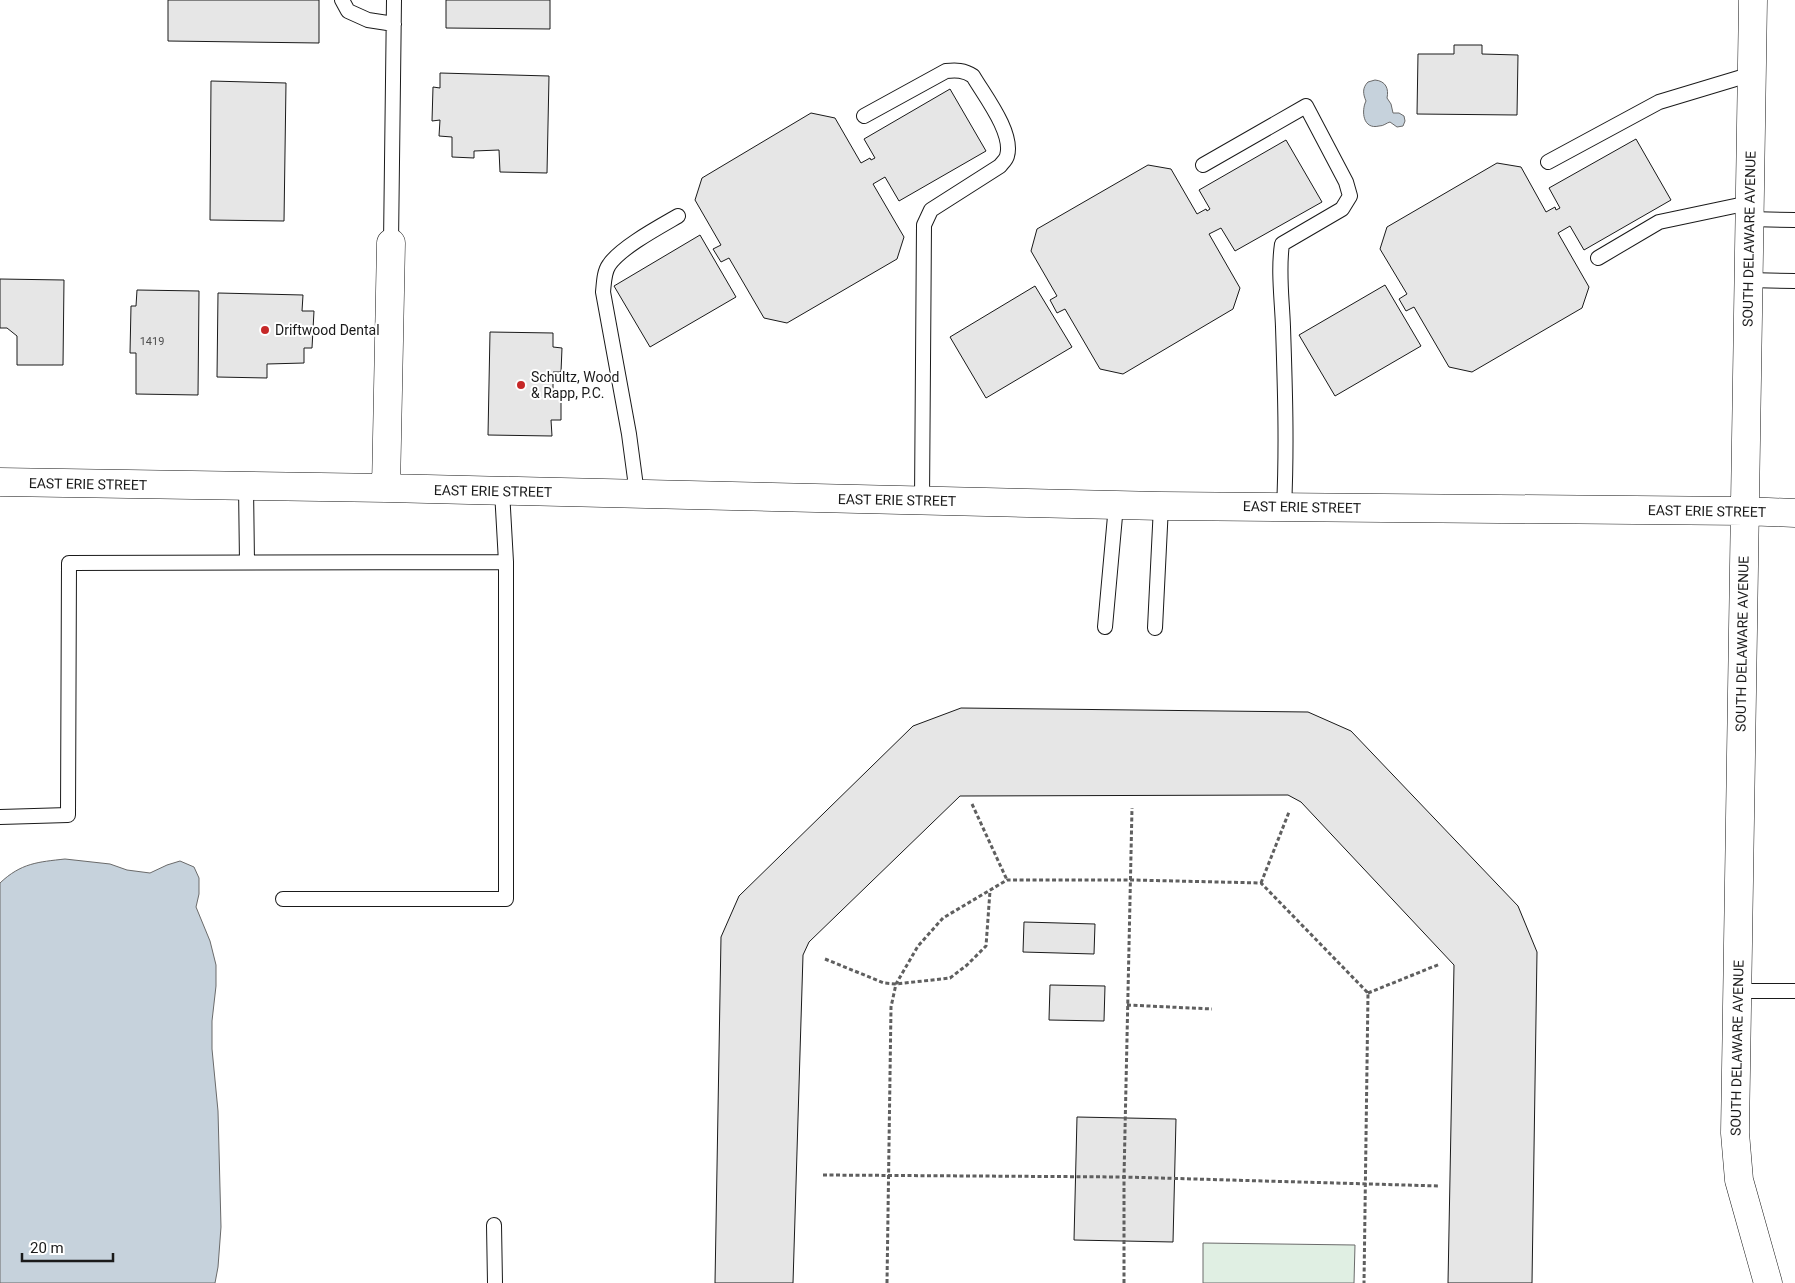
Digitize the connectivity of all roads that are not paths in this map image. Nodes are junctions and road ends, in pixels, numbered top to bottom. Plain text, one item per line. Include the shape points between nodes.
1 (342, 0) edge
2 (394, 0) edge
3 (1753, 0) edge
4 (394, 24) junction
5 (1752, 74) junction
6 (864, 116) dead end
7 (1548, 162) dead end
8 (1204, 165) dead end
9 (1749, 211) junction
10 (678, 216) dead end
11 (1795, 220) edge
12 (391, 243) joint
13 (1598, 258) dead end
14 (1748, 280) junction
15 (1795, 280) edge
16 (0, 482) edge
17 (246, 486) junction
18 (386, 488) junction
19 (502, 492) junction
20 (637, 494) junction
21 (922, 500) junction
22 (1116, 505) junction
23 (1161, 506) junction
24 (1284, 507) junction
25 (1744, 511) junction
26 (1795, 514) edge
27 (247, 562) junction
28 (506, 562) junction
29 (1105, 627) dead end
30 (1155, 628) dead end
31 (0, 817) edge
32 (283, 899) dead end
33 (1737, 991) junction
34 (1795, 991) edge
35 (494, 1225) dead end
36 (494, 1283) edge
37 (1768, 1283) edge

1 - 4 lane via 348,11 368,20
2 - 4 lane
3 - 5 street, SOUTH DELAWARE AVENUE
4 - 12 lane
5 - 7 lane via 1659,102
5 - 9 street, SOUTH DELAWARE AVENUE
6 - 21 lane via 946,71 967,72 973,76 1004,129 1007,145 1007,157 1000,166 931,210 924,225
8 - 24 lane via 1306,106 1346,182 1350,196 1342,209 1282,244 1279,262 1286,458
9 - 11 lane
9 - 13 lane via 1660,222
9 - 14 street, SOUTH DELAWARE AVENUE
10 - 20 lane via 620,253 608,266 605,277 603,292
12 - 18 street
14 - 15 lane
14 - 25 street, SOUTH DELAWARE AVENUE
16 - 17 street, EAST ERIE STREET
17 - 18 street, EAST ERIE STREET
17 - 27 lane
18 - 19 street, EAST ERIE STREET
19 - 20 street, EAST ERIE STREET
19 - 28 lane
20 - 21 street, EAST ERIE STREET
21 - 22 street, EAST ERIE STREET
22 - 23 street, EAST ERIE STREET
22 - 29 lane
23 - 24 street, EAST ERIE STREET
23 - 30 lane
24 - 25 street, EAST ERIE STREET
25 - 26 street, EAST ERIE STREET
25 - 33 street, SOUTH DELAWARE AVENUE
27 - 28 lane
27 - 31 lane via 69,563 68,815
28 - 32 lane via 506,899
33 - 34 lane
33 - 37 street, SOUTH DELAWARE AVENUE via 1735,1133 1739,1180
35 - 36 lane

